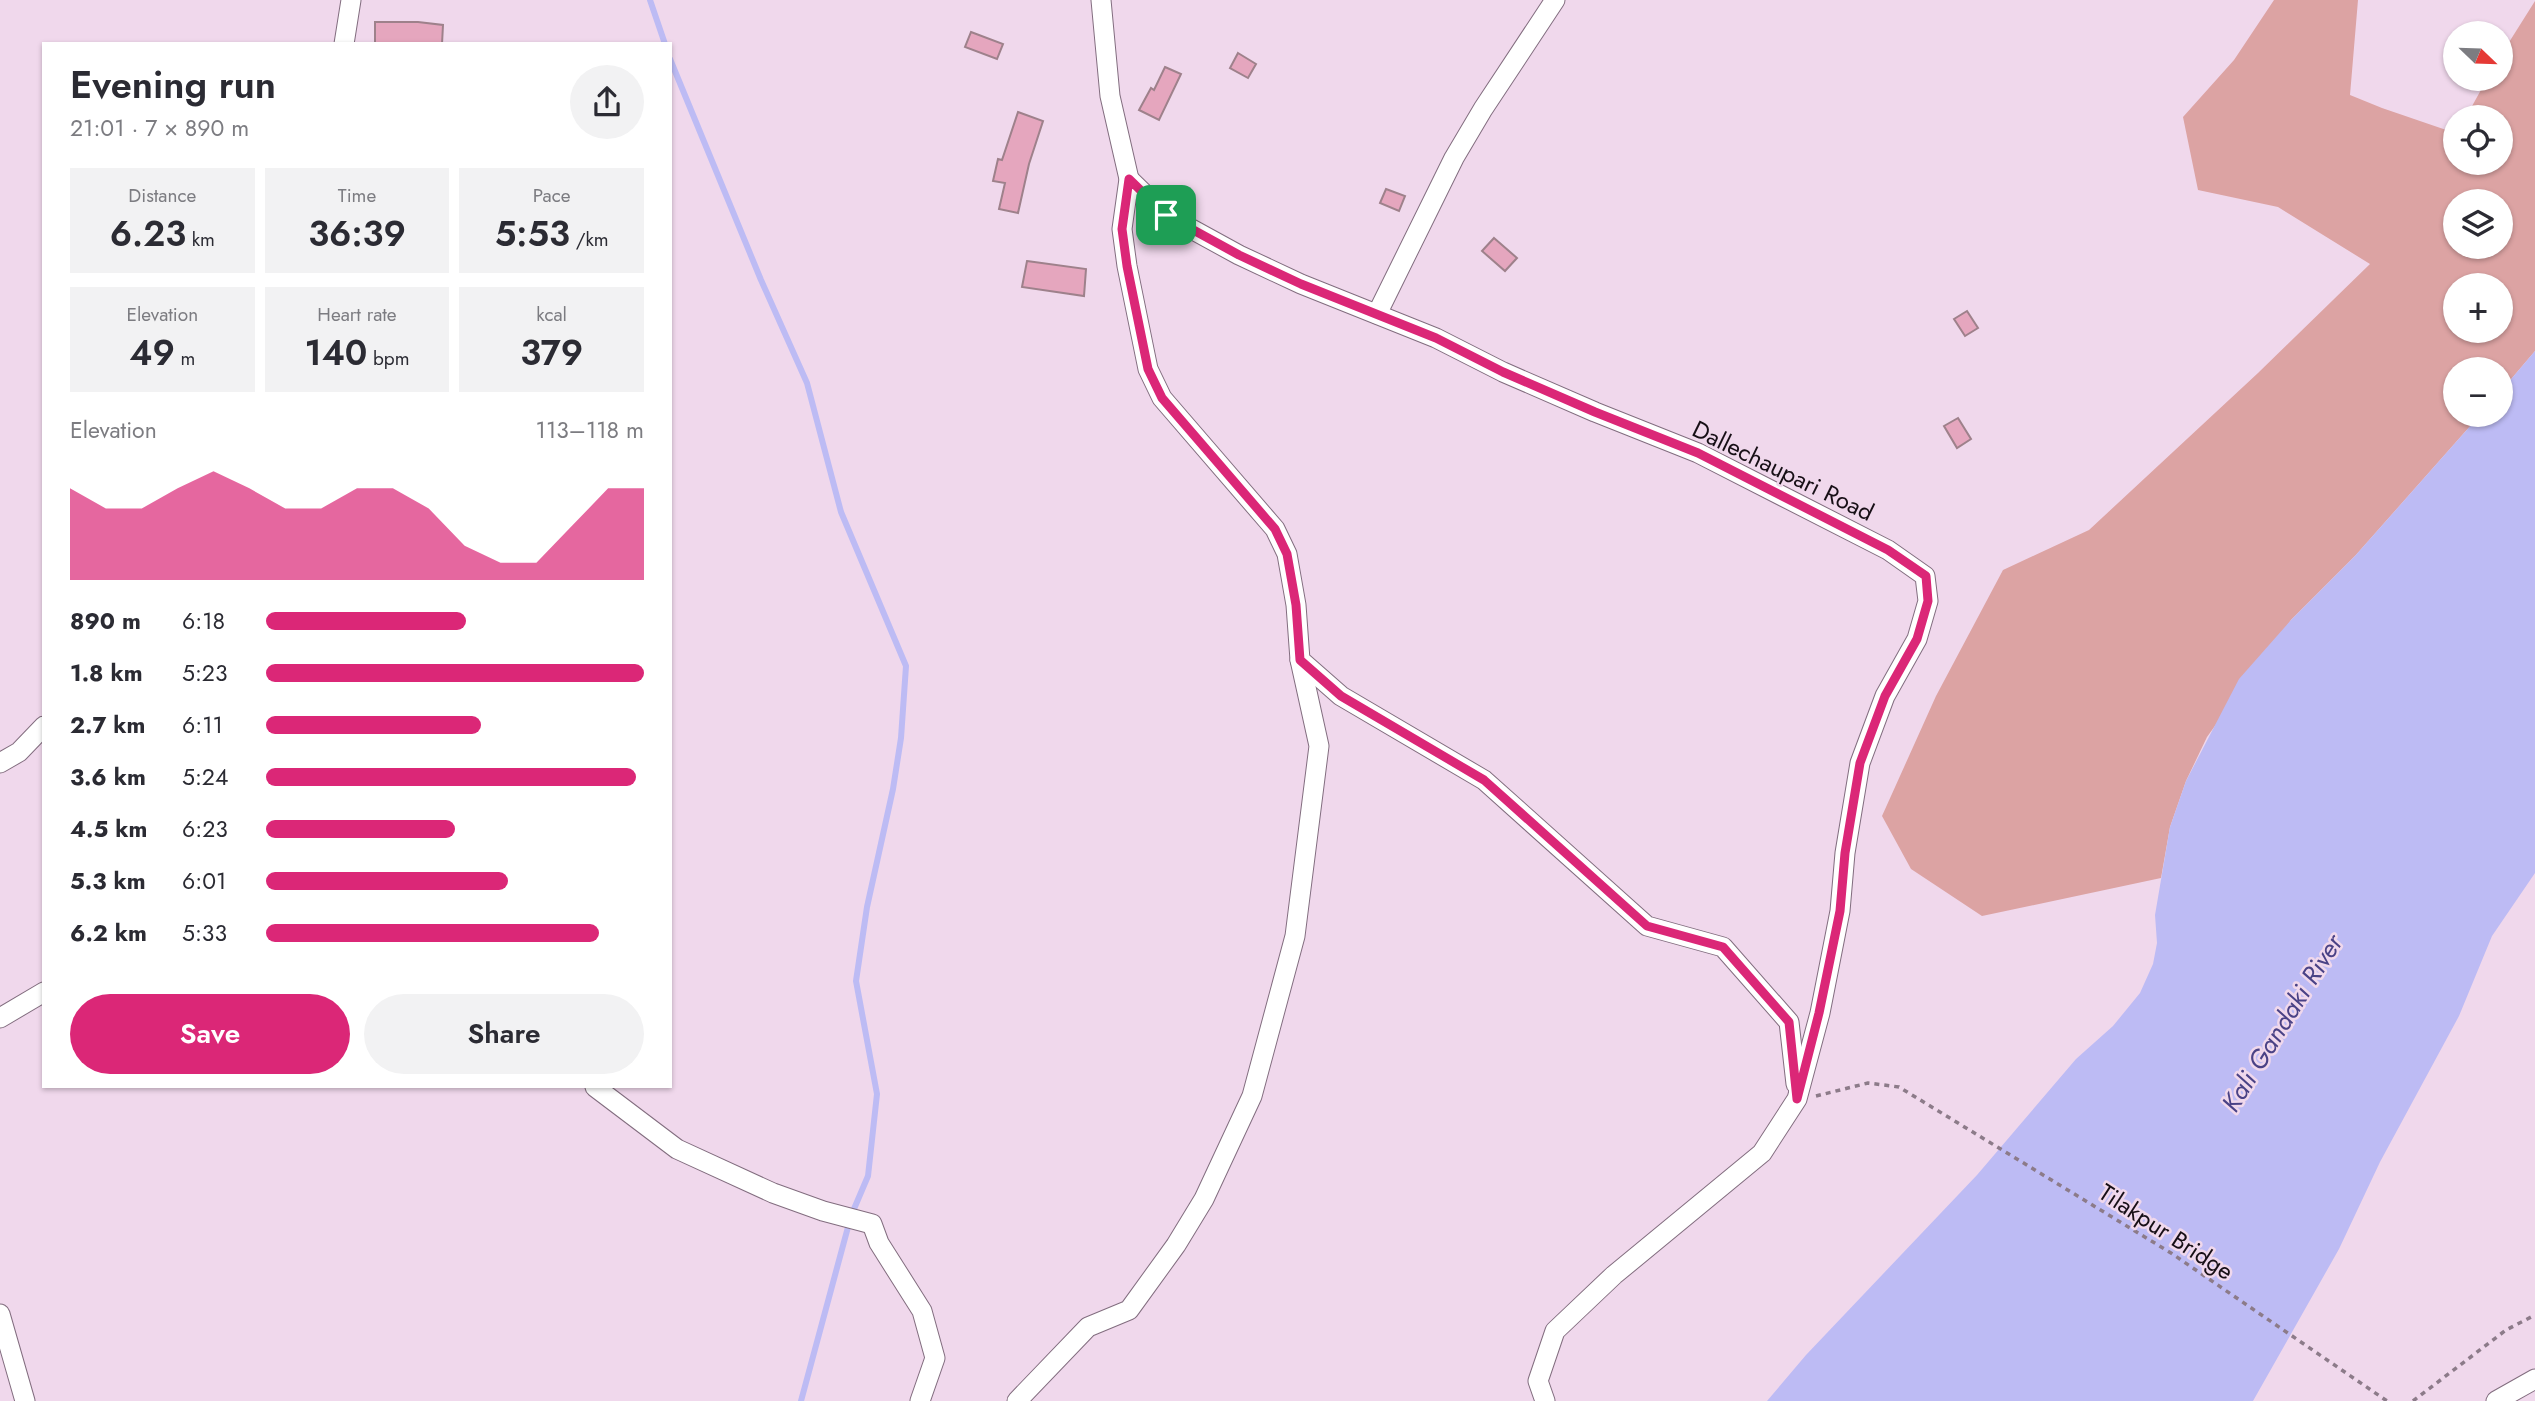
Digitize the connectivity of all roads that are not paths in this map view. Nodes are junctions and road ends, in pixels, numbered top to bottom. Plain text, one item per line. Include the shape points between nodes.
1 (351, 0) edge
2 (1101, 0) edge
3 (1555, 0) edge
4 (344, 42) edge
5 (1129, 179) junction
6 (1377, 314) junction
7 (1300, 660) junction
8 (42, 728) edge
9 (0, 763) edge
10 (42, 993) edge
11 (0, 1018) edge
12 (596, 1088) edge
13 (1797, 1099) junction
14 (0, 1314) edge
15 (2535, 1379) edge
16 (25, 1401) edge
17 (920, 1401) edge
18 (1017, 1401) edge
19 (1545, 1401) edge
20 (2496, 1401) edge

1 - 4 street
2 - 5 street via 1110,96
3 - 6 street via 1454,158
5 - 6 street, Dallechaupari Road via 1166,215 1239,255
5 - 7 street via 1122,229 1148,369 1162,398 1275,529 1287,554
6 - 13 street, Dallechaupari Road via 1698,453 1888,550 1926,576 1928,601 1917,639 1885,696 1860,763 1840,911
7 - 13 street via 1341,696 1484,780 1647,926 1723,947 1789,1022
7 - 18 street via 1319,746 1294,936 1252,1096 1205,1199 1129,1310 1088,1327
8 - 9 street
10 - 11 street
12 - 17 street via 677,1149 773,1194 872,1224 922,1311 932,1346 935,1358
13 - 19 street via 1762,1153 1614,1275 1555,1331 1538,1381
14 - 16 street
15 - 20 street

